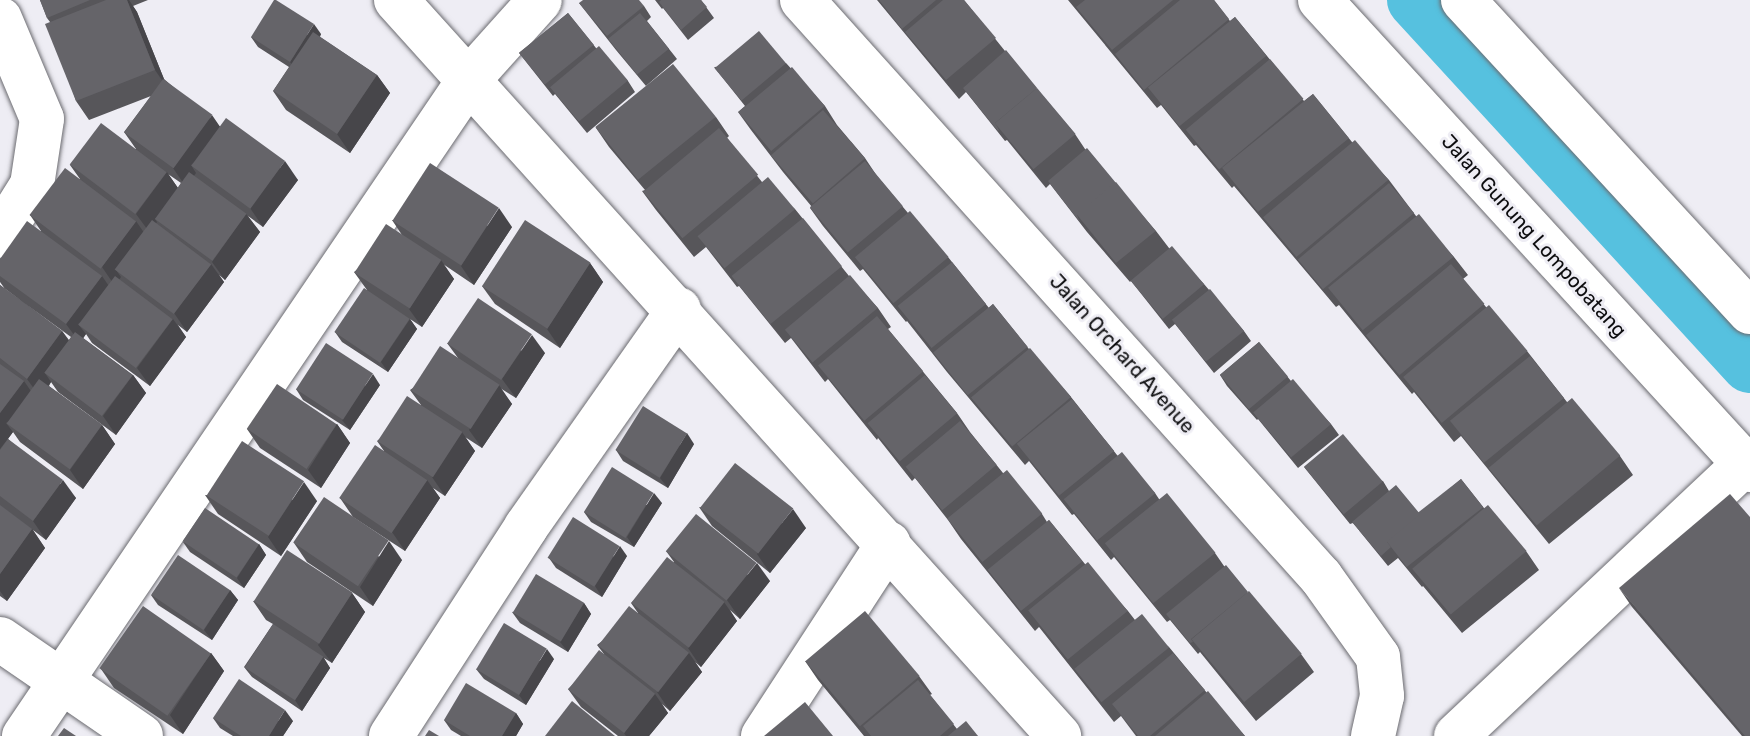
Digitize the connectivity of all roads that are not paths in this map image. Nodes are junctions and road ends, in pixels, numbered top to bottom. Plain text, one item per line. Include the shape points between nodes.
1 (396, 0) edge
2 (540, 0) edge
3 (802, 0) edge
4 (1320, 0) edge
5 (1463, 0) edge
6 (0, 19) edge
7 (471, 77) junction
8 (0, 236) edge
9 (679, 309) junction
10 (1750, 312) edge
11 (1748, 465) edge
12 (889, 543) junction
13 (0, 639) edge
14 (61, 684) junction
15 (24, 736) edge
16 (141, 736) edge
17 (391, 736) edge
18 (763, 736) edge
19 (1059, 736) edge
20 (1373, 736) edge
21 (1456, 736) edge

1 - 7 street
2 - 7 street
3 - 20 street, Jalan Orchard Avenue via 1321,577 1378,657 1382,696
4 - 11 street, Jalan Gunung Lompobatang
5 - 10 street
6 - 8 street via 42,119 32,185
7 - 9 street
7 - 14 street
9 - 12 street
9 - 17 street via 526,527
11 - 21 street
12 - 18 street
12 - 19 street
13 - 14 street
14 - 15 street
14 - 16 street

